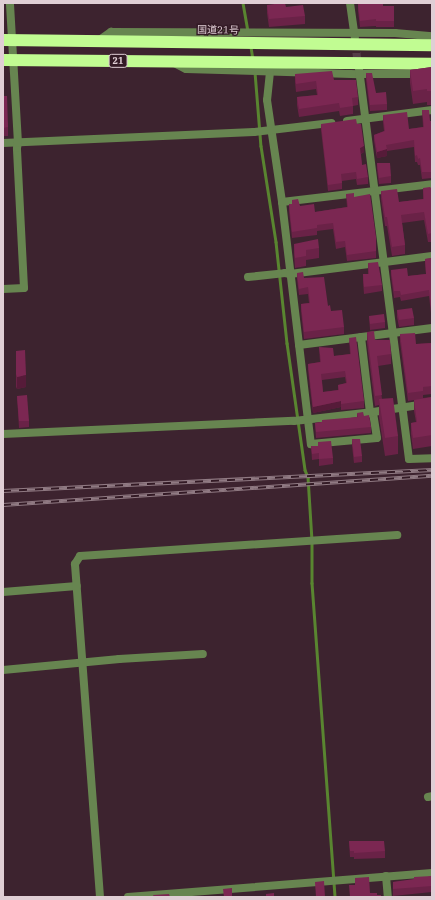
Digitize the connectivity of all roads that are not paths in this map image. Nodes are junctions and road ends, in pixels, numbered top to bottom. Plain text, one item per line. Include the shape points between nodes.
1 (10, 3) edge
2 (350, 3) edge
3 (354, 36) junction
4 (432, 36) edge
5 (256, 38) junction
6 (7, 40) edge
7 (98, 41) junction
8 (432, 46) edge
9 (8, 60) edge
10 (172, 61) junction
11 (432, 64) edge
12 (270, 72) junction
13 (359, 72) junction
14 (432, 74) edge
15 (432, 110) edge
16 (366, 118) junction
17 (268, 131) junction
18 (18, 143) junction
19 (3, 144) edge
20 (432, 184) edge
21 (376, 191) junction
22 (282, 202) junction
23 (432, 256) edge
24 (383, 263) junction
25 (287, 274) junction
26 (248, 277) dead end
27 (3, 289) edge
28 (432, 328) edge
29 (394, 333) junction
30 (361, 337) junction
31 (299, 345) junction
32 (432, 403) edge
33 (402, 407) junction
34 (371, 412) junction
35 (306, 419) junction
36 (3, 434) edge
37 (432, 458) edge
38 (397, 535) dead end
39 (77, 586) junction
40 (3, 592) edge
41 (203, 654) dead end
42 (83, 663) junction
43 (3, 670) edge
44 (432, 873) edge
45 (386, 876) junction
46 (212, 894) edge
47 (100, 897) edge
48 (128, 897) edge
49 (388, 897) edge

1 - 6 street
2 - 3 street
3 - 4 street via 395,33
3 - 5 street
5 - 7 highway, 国道21号 / 21 via 232,43
5 - 7 street via 242,32 111,32
5 - 8 highway, 国道21号 / 21
6 - 7 highway, 国道21号 / 21
6 - 9 street
9 - 10 highway, 21
9 - 18 street
10 - 11 highway, 21
10 - 12 street via 186,69
12 - 13 street
12 - 17 street via 267,100
13 - 14 street
13 - 16 street
15 - 16 street
16 - 17 street
16 - 21 street
17 - 18 street
17 - 22 street
18 - 19 street
18 - 27 street via 24,288
20 - 21 street
21 - 22 street
21 - 24 street
22 - 25 street
23 - 24 street
24 - 25 street
24 - 29 street
25 - 26 street
25 - 31 street
28 - 29 street
29 - 30 street
29 - 33 street
30 - 31 street
30 - 34 street
31 - 35 street
32 - 33 street
33 - 34 street
33 - 37 street via 409,459
34 - 35 street
34 - 35 street via 377,438 311,444
35 - 36 street
38 - 39 street via 80,556 75,564
39 - 40 street
39 - 42 street
41 - 42 street
42 - 43 street
42 - 47 street
44 - 45 street
45 - 46 street
45 - 49 street
46 - 48 street

